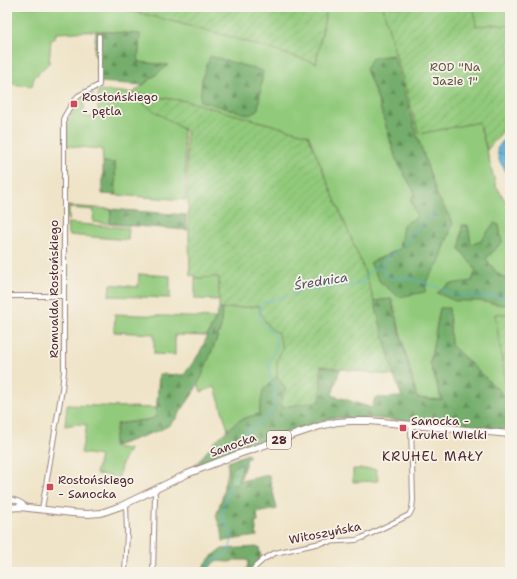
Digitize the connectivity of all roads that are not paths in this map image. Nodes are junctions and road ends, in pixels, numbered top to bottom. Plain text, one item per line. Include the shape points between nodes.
1 (99, 36) dead end
2 (7, 296) edge
3 (64, 296) junction
4 (411, 425) junction
5 (510, 434) edge
6 (154, 490) junction
7 (7, 498) edge
8 (126, 504) junction
9 (26, 507) junction
10 (7, 508) edge
11 (42, 509) junction
12 (125, 572) edge
13 (153, 572) edge
14 (252, 572) edge

1 - 3 street, Romualda Rosłońskiego via 99,84 78,96 64,117
2 - 3 street
3 - 11 street, Romualda Rosłońskiego via 63,383
4 - 5 main road, Sanocka / 28
4 - 6 main road, Sanocka / 28 via 362,421 331,423 236,455
4 - 14 street, Witoszyńska via 413,500 409,515 356,540 325,542 275,553 264,559
6 - 8 main road, Sanocka / 28
6 - 13 street
7 - 9 street
8 - 11 main road, Sanocka / 28 via 92,514
8 - 12 street
9 - 10 main road, 28
9 - 11 main road, 28

